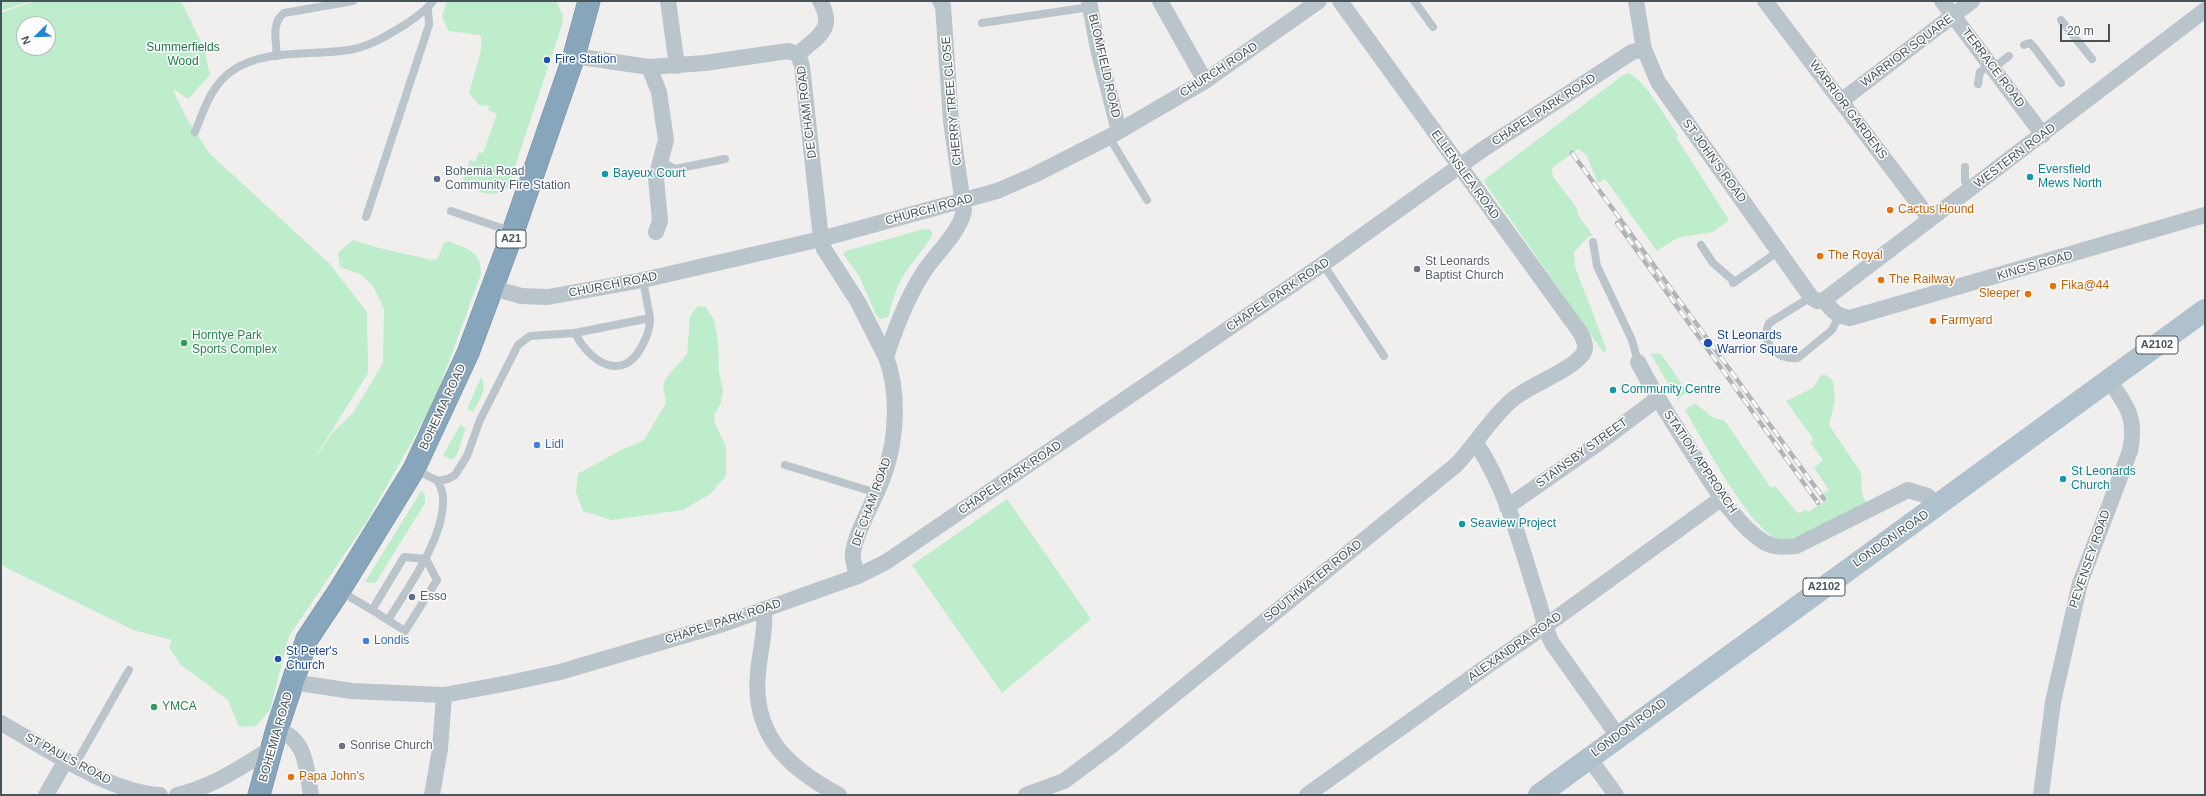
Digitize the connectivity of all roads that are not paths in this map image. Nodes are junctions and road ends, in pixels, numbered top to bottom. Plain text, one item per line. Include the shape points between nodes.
1 (353, 1) edge
2 (433, 1) edge
3 (589, 1) edge
4 (668, 1) edge
5 (820, 1) edge
6 (940, 1) edge
7 (1160, 1) edge
8 (1319, 1) edge
9 (1340, 1) edge
10 (1414, 1) edge
11 (1636, 1) edge
12 (1765, 1) edge
13 (1942, 1) edge
14 (1972, 1) edge
15 (1090, 4) edge
16 (428, 9) junction
17 (2205, 10) edge
18 (1953, 16) junction
19 (2061, 20) dead end
20 (982, 23) dead end
21 (1433, 27) dead end
22 (2024, 45) dead end
23 (1644, 49) junction
24 (798, 54) junction
25 (277, 56) junction
26 (574, 56) junction
27 (2009, 56) dead end
28 (2092, 59) dead end
29 (678, 66) junction
30 (1992, 66) junction
31 (649, 67) junction
32 (1205, 81) junction
33 (2061, 83) dead end
34 (1978, 84) dead end
35 (1841, 101) junction
36 (195, 132) dead end
37 (1114, 134) junction
38 (2043, 135) junction
39 (725, 159) dead end
40 (660, 161) junction
41 (1459, 167) junction
42 (1965, 167) dead end
43 (1970, 190) junction
44 (1147, 200) dead end
45 (963, 202) junction
46 (451, 211) dead end
47 (2205, 215) edge
48 (366, 217) dead end
49 (1930, 219) junction
50 (513, 232) junction
51 (656, 232) dead end
52 (821, 239) junction
53 (1593, 242) dead end
54 (1701, 245) dead end
55 (1779, 251) junction
56 (1323, 264) junction
57 (643, 280) junction
58 (493, 288) junction
59 (1817, 299) junction
60 (2205, 310) edge
61 (1839, 316) junction
62 (650, 318) junction
63 (575, 332) junction
64 (1585, 350) joint
65 (1384, 356) dead end
66 (886, 357) junction
67 (1638, 362) joint
68 (2109, 380) junction
69 (1657, 399) junction
70 (1476, 443) junction
71 (785, 464) dead end
72 (414, 469) junction
73 (438, 480) junction
74 (877, 493) junction
75 (1722, 498) junction
76 (1937, 506) junction
77 (1507, 507) junction
78 (426, 559) junction
79 (858, 576) junction
80 (340, 591) junction
81 (764, 609) junction
82 (372, 610) junction
83 (388, 620) junction
84 (1544, 627) junction
85 (129, 670) dead end
86 (292, 682) junction
87 (444, 695) junction
88 (1, 723) edge
89 (1618, 736) junction
90 (275, 738) junction
91 (1589, 758) junction
92 (70, 762) junction
93 (46, 795) edge
94 (160, 795) edge
95 (177, 795) edge
96 (259, 795) edge
97 (311, 795) edge
98 (432, 795) edge
99 (839, 795) edge
100 (1026, 795) edge
101 (1307, 795) edge
102 (1539, 795) edge
103 (1616, 795) edge
104 (2041, 795) edge

1 - 25 lane via 284,13 278,17 275,30
2 - 16 lane
3 - 26 highway, BOHEMIA ROAD / A21
4 - 29 street
5 - 24 street via 827,13 828,24 823,32
6 - 45 street, CHERRY TREE CLOSE via 943,6 951,120
7 - 32 street
8 - 32 street, CHURCH ROAD
9 - 41 street, ELLENSLEA ROAD
10 - 21 lane
11 - 23 street, ST JOHN'S ROAD
12 - 35 street, WARRIOR GARDENS
13 - 18 street, TERRACE ROAD
14 - 18 street, WARRIOR SQUARE
15 - 20 lane
15 - 37 street, BLOMFIELD ROAD
16 - 25 lane via 390,34 355,49
16 - 48 lane via 430,25
17 - 38 street, WESTERN ROAD via 2107,79 2076,103
18 - 30 street, TERRACE ROAD
18 - 35 street, WARRIOR SQUARE
19 - 28 lane
22 - 33 lane via 2030,43 2034,46
23 - 41 street, CHAPEL PARK ROAD via 1632,52
23 - 55 street, ST JOHN'S ROAD via 1658,82
24 - 29 street, DE CHAM ROAD via 788,51
24 - 52 street, DE CHAM ROAD via 802,66
25 - 36 lane via 251,62 232,71 212,92
26 - 31 street, DE CHAM ROAD
26 - 50 highway, BOHEMIA ROAD / A21
27 - 30 lane
29 - 31 street, DE CHAM ROAD
30 - 34 lane via 1980,72
30 - 38 street, TERRACE ROAD
31 - 40 street via 659,92 665,128 666,140
32 - 37 street, CHURCH ROAD
35 - 49 street, WARRIOR GARDENS
37 - 44 lane
37 - 45 street, CHURCH ROAD via 1034,175
38 - 43 street, WESTERN ROAD
39 - 40 lane via 675,169
40 - 51 street via 656,182 660,221
41 - 56 street, CHAPEL PARK ROAD
41 - 64 street, ELLENSLEA ROAD via 1580,332
42 - 43 lane via 1965,182
43 - 49 street, WESTERN ROAD
45 - 52 street, CHURCH ROAD
45 - 66 street via 961,222 925,270 910,296
46 - 50 lane
47 - 61 street, KING'S ROAD via 1850,318
49 - 59 street, WESTERN ROAD
50 - 58 highway, BOHEMIA ROAD / A21
52 - 57 street, CHURCH ROAD
52 - 66 street, DE CHAM ROAD via 824,249 858,302
53 - 67 lane, STATION APPROACH via 1597,266 1632,340
54 - 55 lane via 1713,263 1734,283
55 - 59 street, ST JOHN'S ROAD
56 - 65 lane
56 - 79 street, CHAPEL PARK ROAD via 893,557
57 - 58 street, CHURCH ROAD via 548,297 521,296
57 - 62 lane
58 - 72 highway, BOHEMIA ROAD / A21 via 468,353
59 - 61 street
59 - 61 lane via 1769,323 1765,337 1775,352 1783,357 1798,358 1832,330
60 - 68 main road, LONDON ROAD / A2102
62 - 63 lane
62 - 63 lane via 650,327 638,356 623,366 610,366 599,361 588,352
63 - 73 lane via 530,336 518,345 480,420 467,456 455,475
64 - 70 street, SOUTHWATER ROAD via 1583,355 1564,368 1513,399 1496,414
66 - 74 street, DE CHAM ROAD via 893,393 894,436 886,471
67 - 69 street, STATION APPROACH
68 - 76 main road, LONDON ROAD / A2102
68 - 104 street, PEVENSEY ROAD via 2132,418 2134,433 2130,451 2080,583 2053,702
69 - 75 street, STATION APPROACH
69 - 77 street, STAINSBY STREET
70 - 77 street via 1497,478
70 - 100 street, SOUTHWATER ROAD via 1456,465 1078,772 1064,781
71 - 74 lane
72 - 73 lane
72 - 80 highway, BOHEMIA ROAD / A21
73 - 78 lane via 444,496 443,512
74 - 79 street, DE CHAM ROAD via 855,543 854,563
75 - 76 street, STATION APPROACH via 1749,531 1764,542 1779,547 1796,546 1818,537 1908,490 1928,496
75 - 84 street, ALEXANDRA ROAD
76 - 89 main road, LONDON ROAD / A2102
77 - 84 street via 1539,602
78 - 82 lane via 404,557
78 - 83 lane
78 - 83 lane via 437,580 405,631
79 - 81 street, CHAPEL PARK ROAD
80 - 82 lane
80 - 86 highway, BOHEMIA ROAD / A21 via 307,638
81 - 87 street, CHAPEL PARK ROAD via 716,626 560,672
81 - 99 street via 766,628 757,694 766,730 775,747 793,765 814,782
82 - 83 lane
84 - 89 street via 1552,643
84 - 101 street, ALEXANDRA ROAD
85 - 92 lane
86 - 87 street, CHAPEL PARK ROAD via 352,691
86 - 90 highway, BOHEMIA ROAD / A21
87 - 98 street via 440,749
88 - 92 street, ST PAULS ROAD
89 - 91 main road, LONDON ROAD / A2102
90 - 95 street via 216,782
90 - 96 highway, BOHEMIA ROAD / A21
90 - 97 street via 288,733 298,741
91 - 102 main road, LONDON ROAD / A2102
91 - 103 street
92 - 93 street
92 - 94 street, ST PAULS ROAD via 128,789

